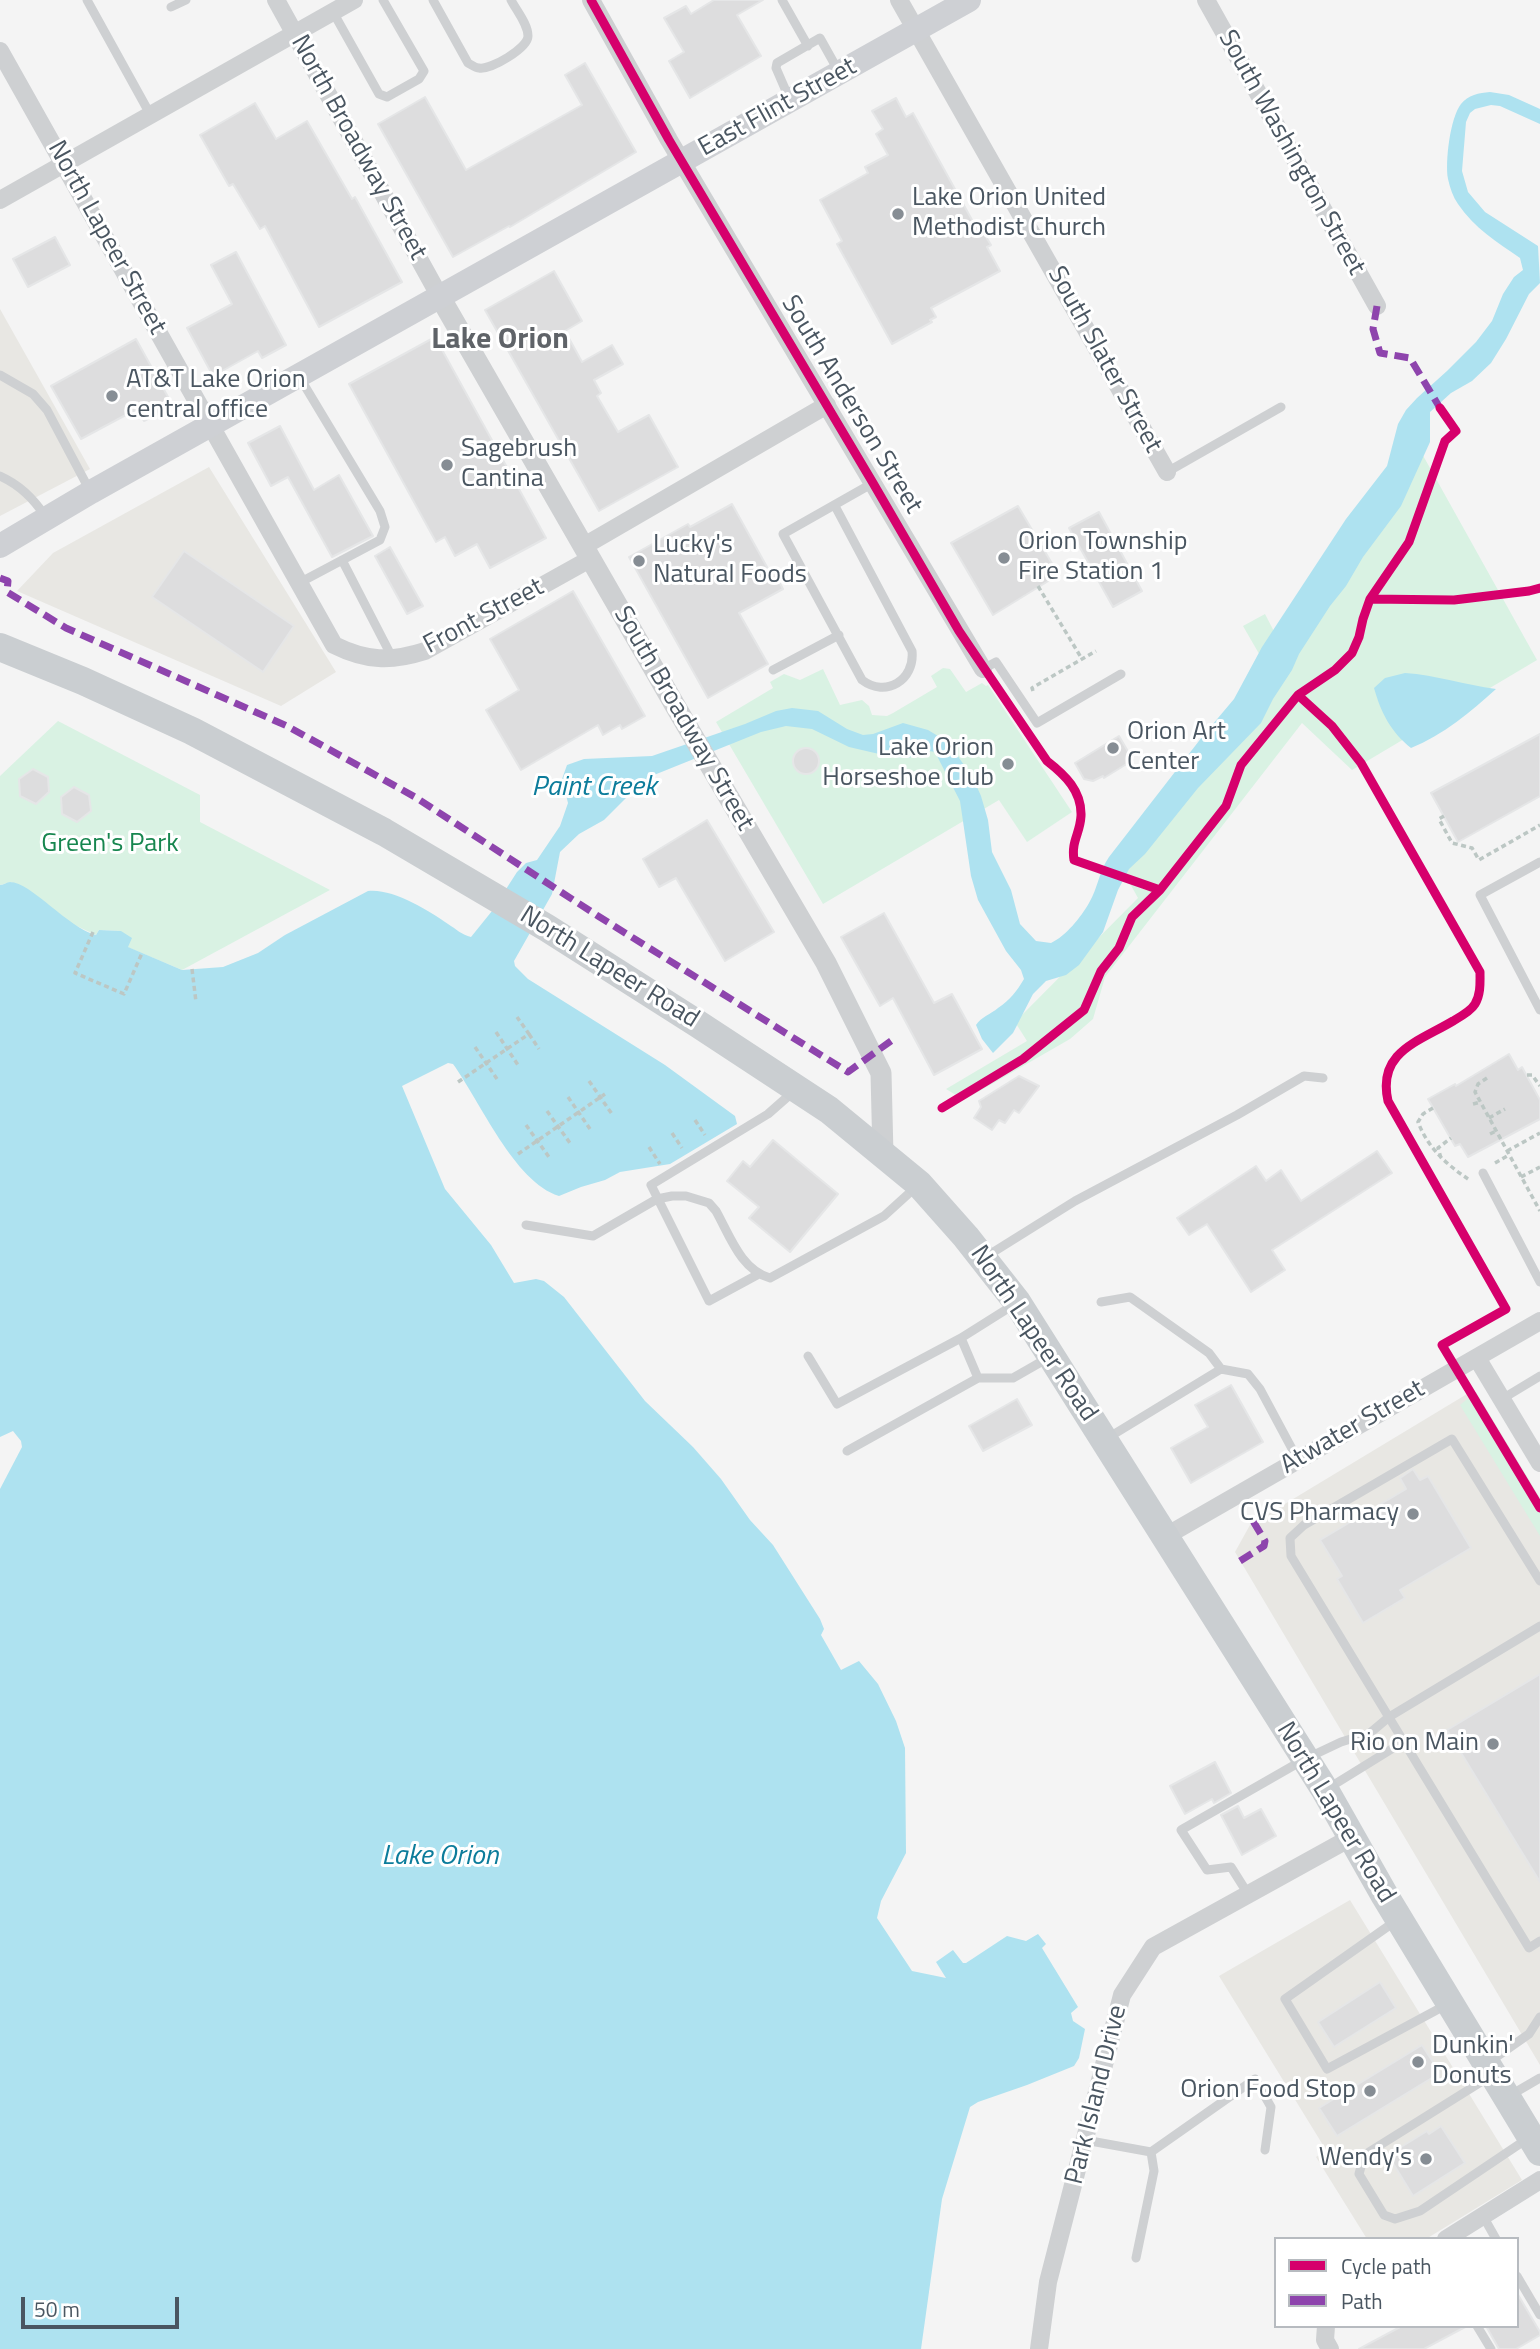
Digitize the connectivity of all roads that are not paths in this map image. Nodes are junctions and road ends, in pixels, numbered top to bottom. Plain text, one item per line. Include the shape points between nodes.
1 (87, 0) edge
2 (186, 0) edge
3 (275, 0) edge
4 (355, 0) edge
5 (383, 0) edge
6 (433, 0) edge
7 (510, 0) edge
8 (591, 0) edge
9 (782, 0) edge
10 (899, 0) edge
11 (969, 0) edge
12 (1206, 0) edge
13 (171, 7) dead end
14 (333, 12) junction
15 (917, 30) junction
16 (295, 33) junction
17 (808, 46) junction
18 (0, 51) edge
19 (839, 74) junction
20 (790, 101) junction
21 (150, 114) junction
22 (682, 162) junction
23 (64, 163) junction
24 (0, 200) edge
25 (440, 297) junction
26 (1377, 306) dead end
27 (0, 375) edge
28 (299, 377) junction
29 (827, 405) junction
30 (1281, 407) dead end
31 (211, 425) junction
32 (1167, 472) joint
33 (0, 476) edge
34 (873, 483) junction
35 (91, 492) junction
36 (835, 506) junction
37 (46, 518) junction
38 (0, 546) edge
39 (587, 553) junction
40 (342, 560) junction
41 (299, 583) junction
42 (839, 635) junction
43 (334, 645) joint
44 (0, 647) edge
45 (393, 659) junction
46 (983, 669) joint
47 (773, 670) dead end
48 (1121, 674) dead end
49 (1540, 862) edge
50 (1536, 994) edge
51 (1540, 1010) edge
52 (1323, 1078) dead end
53 (795, 1090) junction
54 (883, 1154) junction
55 (1483, 1173) road end
56 (919, 1184) junction
57 (657, 1199) junction
58 (526, 1225) dead end
59 (983, 1259) junction
60 (757, 1275) junction
61 (1540, 1282) edge
62 (1017, 1302) junction
63 (1101, 1302) dead end
64 (1540, 1321) edge
65 (961, 1338) junction
66 (808, 1356) dead end
67 (1052, 1356) junction
68 (1477, 1357) junction
69 (1221, 1369) junction
70 (1540, 1376) edge
71 (978, 1378) junction
72 (1502, 1399) junction
73 (1104, 1440) junction
74 (847, 1451) dead end
75 (1298, 1460) junction
76 (1540, 1463) edge
77 (1166, 1535) junction
78 (1540, 1581) edge
79 (1540, 1626) edge
80 (1389, 1717) junction
81 (1403, 1742) junction
82 (1305, 1759) junction
83 (1325, 1790) junction
84 (1352, 1837) junction
85 (1248, 1894) junction
86 (1398, 1919) junction
87 (1540, 1941) edge
88 (1450, 2003) junction
89 (1540, 2017) edge
90 (1496, 2078) junction
91 (1540, 2078) edge
92 (1085, 2140) junction
93 (1535, 2144) edge
94 (1265, 2150) dead end
95 (1151, 2152) junction
96 (1540, 2180) edge
97 (1483, 2216) junction
98 (1449, 2237) edge
99 (1495, 2237) edge
100 (1136, 2258) dead end
101 (1519, 2279) edge
102 (1540, 2315) edge
103 (1326, 2328) edge
104 (1478, 2328) edge
105 (1039, 2349) edge
106 (1329, 2349) edge
107 (1491, 2349) edge

1 - 21 lane
2 - 13 lane
3 - 16 street, North Broadway Street
4 - 14 street
5 - 14 lane via 424,71 419,79 387,97 379,94
6 - 7 lane via 468,63 479,68 491,66 528,40 528,31
8 - 22 street, South Anderson Street
9 - 17 lane
10 - 15 street, South Slater Street
11 - 15 main road, East Flint Street
12 - 26 street, South Washington Street
14 - 16 street
15 - 19 main road, East Flint Street
15 - 32 street, South Slater Street
16 - 21 street
16 - 25 street, North Broadway Street
17 - 19 lane via 820,38
17 - 20 lane via 777,63
18 - 23 street, North Lapeer Street
19 - 20 main road, East Flint Street
20 - 22 main road, East Flint Street
21 - 23 street
22 - 25 main road, East Flint Street
22 - 29 street, South Anderson Street
23 - 24 street
23 - 31 street, North Lapeer Street
25 - 28 main road, East Flint Street
25 - 39 street, South Broadway Street
27 - 35 lane via 33,394 47,410
28 - 31 main road, East Flint Street
28 - 40 lane via 380,511 385,527 380,540
29 - 34 street, South Anderson Street
29 - 39 street, Front Street
30 - 32 lane
31 - 35 main road, East Flint Street
31 - 41 street, North Lapeer Street
33 - 37 lane via 12,481
34 - 36 lane
34 - 46 street, South Anderson Street
35 - 37 main road, East Flint Street
36 - 42 lane via 783,534
36 - 42 lane via 912,651 910,670 887,688 869,685
37 - 38 main road, East Flint Street
39 - 45 street, Front Street via 425,651
39 - 54 street, South Broadway Street via 826,963 881,1073
40 - 41 lane
40 - 45 lane
41 - 43 street, North Lapeer Street
42 - 47 lane
43 - 45 street, Front Street via 352,654
44 - 53 main road, North Lapeer Road via 191,731 384,832 547,928
46 - 48 lane via 996,662 1037,723
49 - 50 lane via 1480,895
50 - 51 lane
52 - 59 lane via 1304,1076 1076,1201
53 - 54 main road, North Lapeer Road via 829,1110
53 - 57 lane via 768,1114 650,1185
54 - 56 main road, North Lapeer Road
55 - 61 lane
56 - 59 main road, North Lapeer Road
56 - 60 lane via 884,1216 770,1278
57 - 58 lane via 593,1236
57 - 60 lane via 685,1196 709,1203
57 - 60 lane via 709,1301
59 - 62 main road, North Lapeer Road
62 - 65 lane
62 - 67 main road, North Lapeer Road
63 - 69 lane via 1130,1297 1209,1353
64 - 68 street, Atwater Street
65 - 66 lane via 837,1404
65 - 71 lane
67 - 71 lane via 1013,1378
67 - 73 main road, North Lapeer Road
68 - 72 street
68 - 75 street, Atwater Street
69 - 73 lane
69 - 75 lane via 1248,1374
70 - 72 lane
71 - 74 lane
72 - 76 street
73 - 77 main road, North Lapeer Road
75 - 77 street, Atwater Street
77 - 82 main road, North Lapeer Road
78 - 80 lane via 1452,1439 1304,1525 1290,1538 1291,1556
79 - 80 lane
80 - 81 lane
80 - 82 lane via 1370,1733
81 - 83 lane
81 - 87 lane via 1529,1948
82 - 83 main road, North Lapeer Road
82 - 85 lane via 1181,1830 1207,1870 1231,1867
83 - 84 main road, North Lapeer Road
84 - 85 street, Park Island Drive
84 - 86 main road, North Lapeer Road
85 - 92 street, Park Island Drive via 1153,1947 1122,1995
86 - 88 main road, North Lapeer Road
86 - 88 lane via 1285,1998 1327,2069
88 - 90 main road, North Lapeer Road
89 - 90 lane
90 - 91 lane
90 - 93 main road, North Lapeer Road
90 - 93 lane via 1369,2152 1359,2174 1384,2215 1395,2219 1420,2211
92 - 95 lane
92 - 105 street, Park Island Drive via 1048,2282
94 - 95 lane via 1271,2107 1255,2079
95 - 100 lane via 1154,2171
96 - 97 street
97 - 98 street
97 - 99 lane
101 - 102 lane
103 - 106 street
104 - 107 lane

